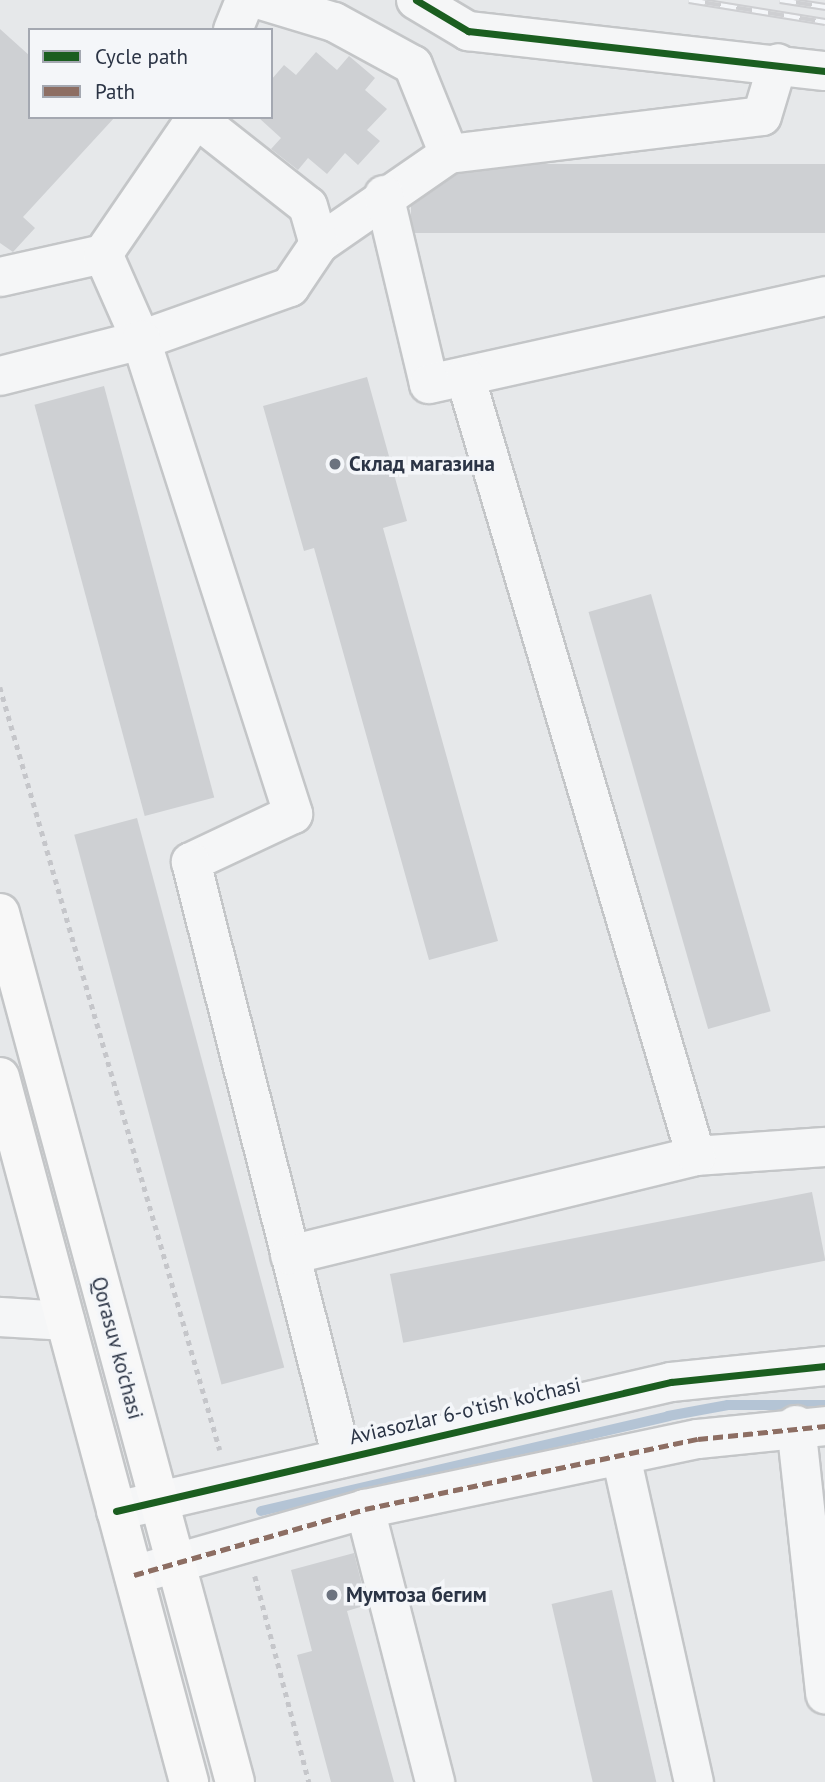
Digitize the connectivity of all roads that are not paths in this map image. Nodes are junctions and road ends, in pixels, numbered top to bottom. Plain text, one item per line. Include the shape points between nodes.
1 (245, 0) edge
2 (261, 0) edge
3 (416, 0) edge
4 (234, 28) edge
5 (778, 63) junction
6 (825, 71) edge
7 (195, 119) edge
8 (197, 119) edge
9 (449, 154) junction
10 (384, 195) junction
11 (318, 244) junction
12 (103, 254) junction
13 (0, 276) edge
14 (825, 296) edge
15 (141, 340) junction
16 (0, 376) edge
17 (465, 376) junction
18 (0, 913) edge
19 (0, 1077) edge
20 (825, 1147) edge
21 (696, 1156) junction
22 (290, 1255) junction
23 (0, 1317) edge
24 (65, 1321) junction
25 (825, 1366) edge
26 (811, 1425) edge
27 (621, 1456) junction
28 (342, 1458) junction
29 (159, 1500) junction
30 (365, 1509) junction
31 (117, 1511) junction
32 (176, 1565) junction
33 (134, 1575) junction
34 (825, 1694) edge
35 (189, 1782) edge
36 (235, 1782) edge
37 (435, 1782) edge
38 (694, 1782) edge

1 - 4 street
2 - 9 street via 334,22 413,65
3 - 5 street via 468,31
5 - 6 street
5 - 9 street via 762,116
7 - 12 street
8 - 11 street via 308,205
9 - 10 street
10 - 11 street
10 - 17 street via 429,384
11 - 15 street via 290,287
12 - 13 street
12 - 15 street
14 - 17 street
15 - 16 street
15 - 22 street via 293,814 191,862
17 - 21 street
18 - 29 main road, Qorasuv ko'chasi
19 - 24 main road, Qorasuv ko'chasi
20 - 21 street
21 - 22 street
22 - 28 street
23 - 24 street
24 - 31 main road, Qorasuv ko'chasi
25 - 28 street, Aviasozlar 6-o'tish ko'chasi via 671,1382
26 - 27 street
26 - 34 street
27 - 30 street
27 - 38 street
28 - 29 street, Aviasozlar 6-o'tish ko'chasi
29 - 31 street, Aviasozlar 6-o'tish ko'chasi
29 - 32 main road, Qorasuv ko'chasi
30 - 32 street via 247,1548
30 - 37 street
31 - 33 main road, Qorasuv ko'chasi
32 - 33 street
32 - 36 main road, Qorasuv ko'chasi
33 - 35 main road, Qorasuv ko'chasi

